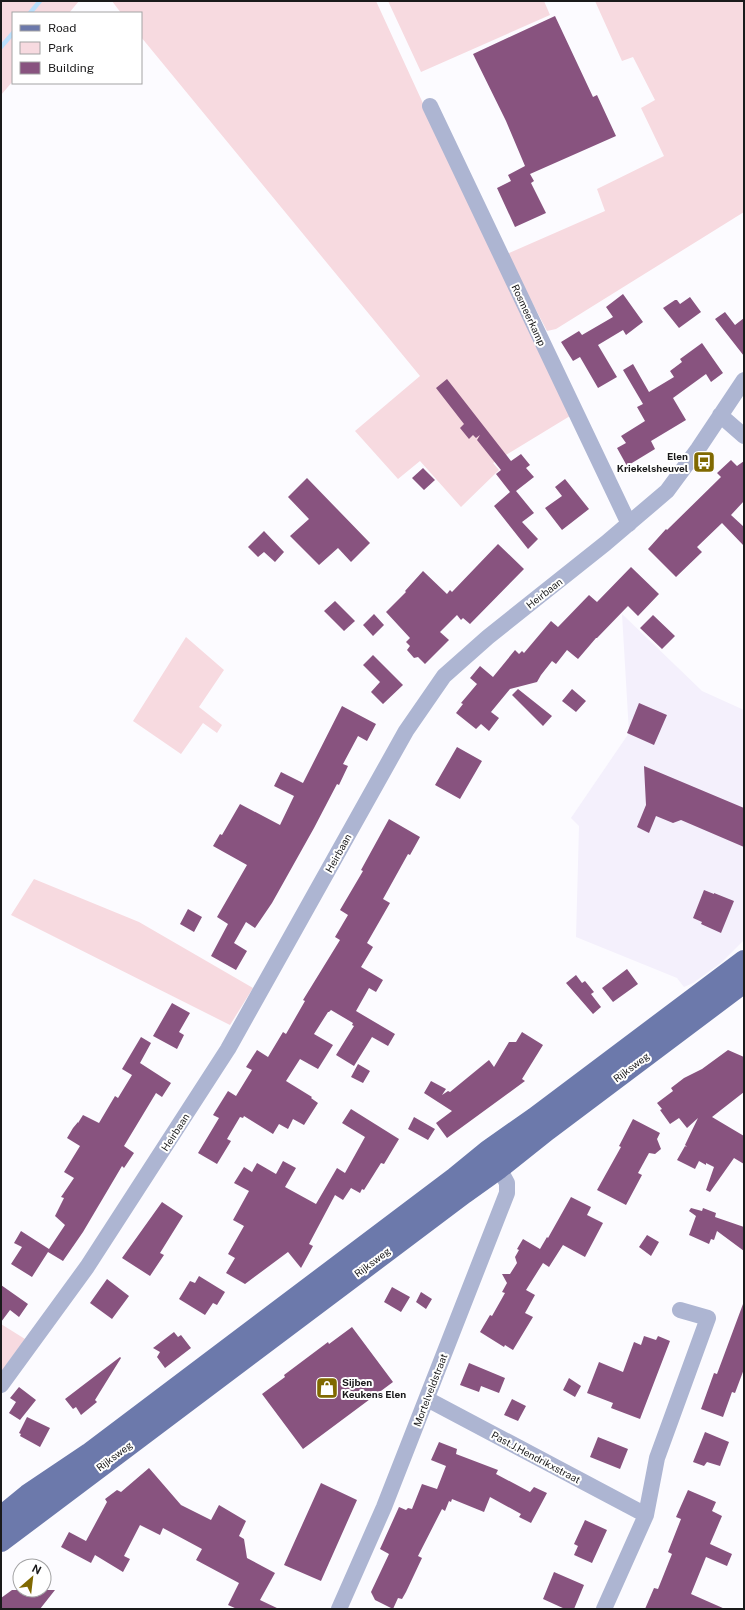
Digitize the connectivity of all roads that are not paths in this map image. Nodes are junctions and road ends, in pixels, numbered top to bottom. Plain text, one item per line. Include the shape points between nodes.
1 (430, 106) dead end
2 (744, 380) edge
3 (720, 415) junction
4 (744, 436) edge
5 (629, 524) junction
6 (744, 961) edge
7 (744, 982) edge
8 (499, 1168) junction
9 (680, 1310) dead end
10 (1, 1385) edge
11 (427, 1399) junction
12 (646, 1515) junction
13 (1, 1517) edge
14 (1, 1541) edge
15 (339, 1609) edge
16 (604, 1609) edge

1 - 5 street, Rosmeerkamp
2 - 3 street, Heirbaan
3 - 4 street
3 - 5 street, Heirbaan via 667,491
5 - 10 street, Heirbaan via 488,637 444,676 406,732 228,1049 87,1268
6 - 13 main road, Rijksweg via 488,1151 89,1454 28,1495
7 - 8 main road, Rijksweg
8 - 11 street, Mortelveldstraat via 507,1183 507,1193
8 - 14 main road, Rijksweg
9 - 12 street via 708,1318 657,1458
11 - 12 street, Past.J.Hendrikxstraat
11 - 15 street, Mortelveldstraat via 384,1507
12 - 16 street

